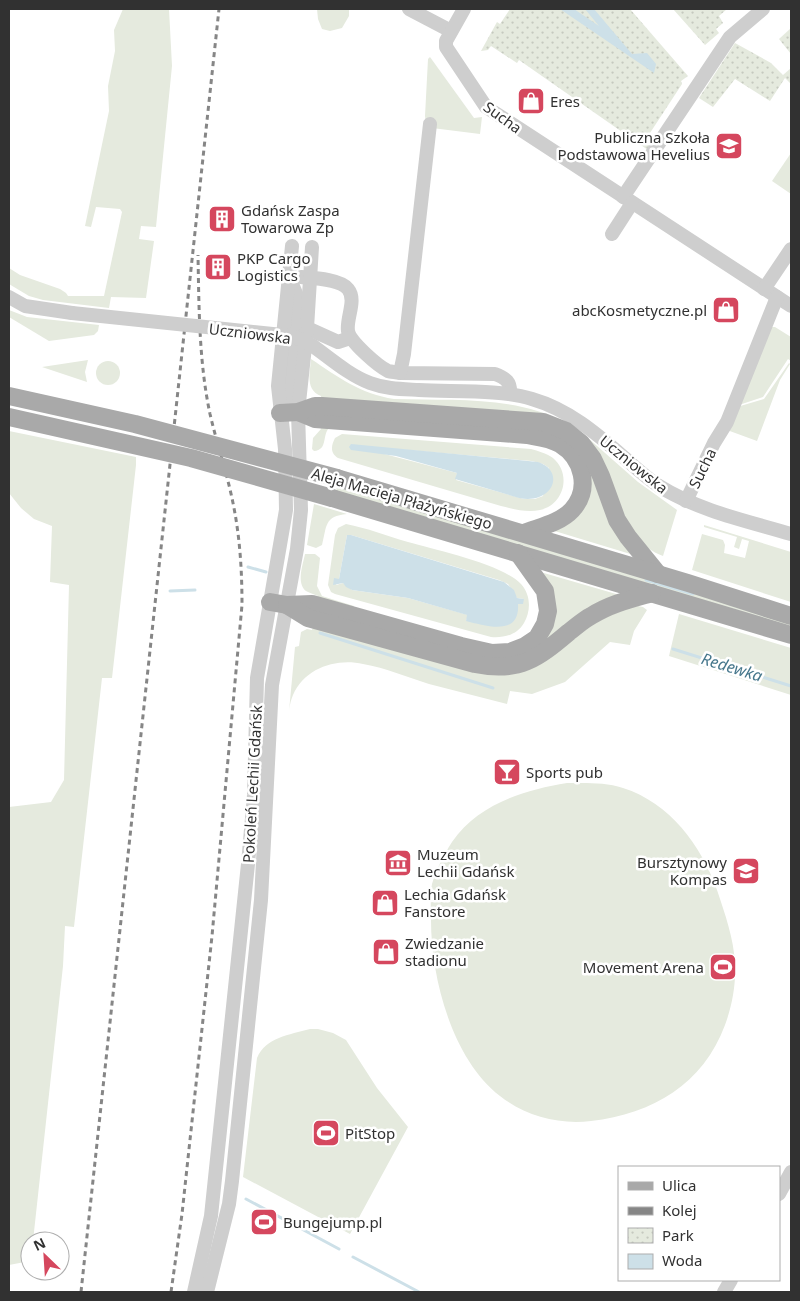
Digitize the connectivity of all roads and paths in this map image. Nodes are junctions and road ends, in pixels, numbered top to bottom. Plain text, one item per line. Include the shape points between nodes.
1 (409, 9) edge
2 (464, 9) edge
3 (763, 9) edge
4 (451, 32) junction
5 (430, 124) dead end
6 (628, 200) junction
7 (612, 234) dead end
8 (292, 246) dead end
9 (312, 247) dead end
10 (791, 250) edge
11 (289, 276) junction
12 (309, 278) junction
13 (764, 289) junction
14 (9, 297) edge
15 (777, 297) junction
16 (791, 306) edge
17 (307, 328) junction
18 (350, 338) junction
19 (400, 373) junction
20 (510, 394) junction
21 (9, 396) edge
22 (298, 412) junction
23 (280, 413) junction
24 (9, 417) edge
25 (686, 501) junction
26 (524, 533) junction
27 (791, 534) edge
28 (518, 553) junction
29 (658, 574) junction
30 (652, 593) junction
31 (278, 603) junction
32 (791, 616) edge
33 (791, 635) edge
34 (248, 864) junction
35 (264, 865) junction
36 (233, 1007) junction
37 (250, 1009) junction
38 (791, 1172) edge
39 (215, 1179) junction
40 (232, 1181) junction
41 (780, 1192) edge
42 (730, 1281) edge
43 (194, 1292) edge
44 (207, 1292) edge
45 (724, 1292) edge

1 - 4 street
2 - 4 street
3 - 6 street via 730,37
4 - 6 street, Sucha via 446,41 448,52 486,106
5 - 19 street
6 - 7 street
6 - 13 street, Sucha
8 - 11 street, Pokoleń Lechii Gdańsk
9 - 12 street, Pokoleń Lechii Gdańsk
10 - 13 street
11 - 12 street
11 - 22 street, Pokoleń Lechii Gdańsk via 299,301 290,387
11 - 23 street, Pokoleń Lechii Gdańsk via 278,386
12 - 17 street, Pokoleń Lechii Gdańsk
12 - 18 street via 345,286 350,291
13 - 15 street, Sucha
14 - 20 street, Uczniowska, bridge via 25,306 72,313 292,336 312,346 352,375 392,389
15 - 16 street, Sucha
15 - 25 street, Sucha via 727,422
17 - 18 street, Uczniowska via 338,342
17 - 22 street, Pokoleń Lechii Gdańsk
18 - 19 street via 388,371
19 - 20 street via 495,374 509,382
20 - 25 street, Uczniowska via 571,415 657,485
21 - 26 main road, Aleja Macieja Płażyńskiego, bridge via 144,426 338,478
22 - 23 main road
22 - 26 main road via 315,419 527,435 559,444 579,463 583,474 580,498 561,519
22 - 29 main road via 315,406 342,407 543,422 566,431 593,459 617,520
22 - 31 street, Pokoleń Lechii Gdańsk via 301,510 297,549
23 - 31 street, Pokoleń Lechii Gdańsk via 285,448 286,510
24 - 28 main road, Aleja Macieja Płażyńskiego, bridge via 183,456
25 - 27 street, Uczniowska
26 - 29 main road, Aleja Macieja Płażyńskiego
28 - 30 main road, Aleja Macieja Płażyńskiego
28 - 31 main road via 544,592 548,610 537,638 510,652 492,653 461,646 312,604
29 - 32 main road, Aleja Macieja Płażyńskiego
30 - 31 main road via 608,606 588,617 542,655 503,667 475,664 308,618
30 - 33 main road, Aleja Macieja Płażyńskiego
31 - 34 street, Pokoleń Lechii Gdańsk via 257,678 254,795
31 - 35 street, Pokoleń Lechii Gdańsk
34 - 35 street
34 - 36 street, Pokoleń Lechii Gdańsk
35 - 37 street, Pokoleń Lechii Gdańsk
36 - 37 street
36 - 39 street, Pokoleń Lechii Gdańsk
37 - 40 street, Pokoleń Lechii Gdańsk
38 - 41 street
39 - 40 street
39 - 43 street, Pokoleń Lechii Gdańsk via 208,1235
40 - 44 street, Pokoleń Lechii Gdańsk
42 - 45 street

